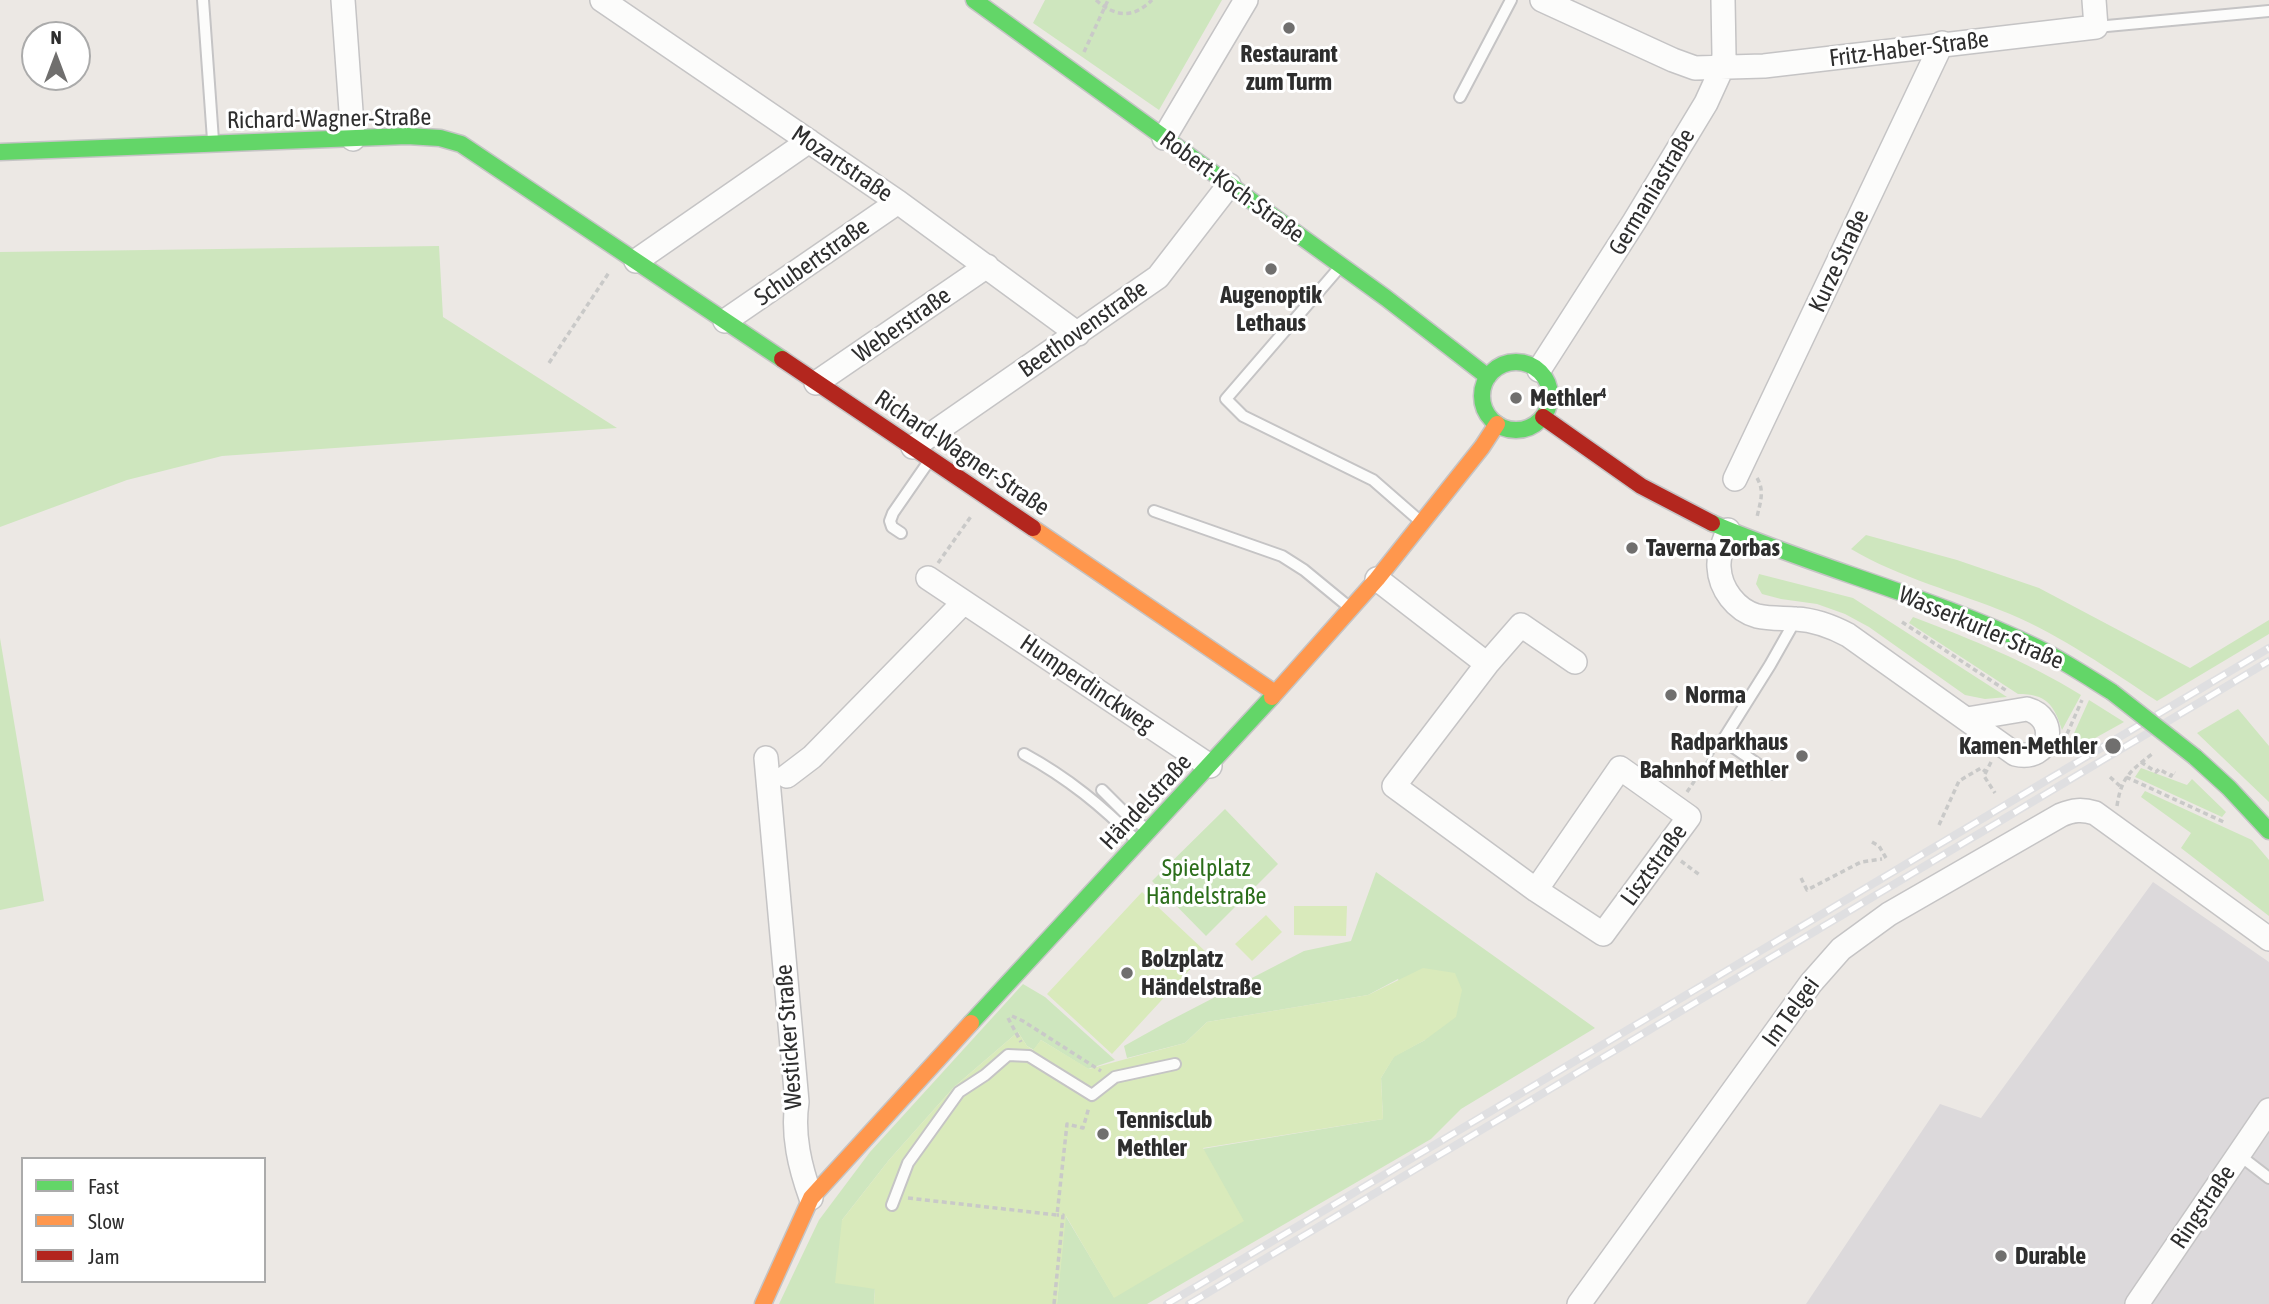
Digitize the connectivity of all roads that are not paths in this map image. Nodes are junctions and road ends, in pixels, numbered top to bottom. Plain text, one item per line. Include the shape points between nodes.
1 (203, 0) edge
2 (343, 0) edge
3 (602, 0) edge
4 (974, 0) edge
5 (1246, 0) edge
6 (1511, 0) edge
7 (1542, 0) edge
8 (1723, 0) edge
9 (2094, 0) edge
10 (2269, 11) edge
11 (2096, 27) junction
12 (1942, 43) junction
13 (1722, 68) junction
14 (1460, 97) dead end
15 (1164, 138) junction
16 (353, 139) junction
17 (810, 141) junction
18 (213, 144) junction
19 (0, 152) edge
20 (1229, 185) junction
21 (898, 202) junction
22 (629, 256) junction
23 (987, 266) junction
24 (1341, 266) junction
25 (725, 321) junction
26 (1078, 334) junction
27 (1539, 370) junction
28 (1488, 377) junction
29 (817, 383) junction
30 (1543, 417) junction
31 (1497, 424) junction
32 (921, 453) junction
33 (1740, 468) road end
34 (1154, 511) dead end
35 (1422, 523) junction
36 (1728, 530) junction
37 (901, 533) dead end
38 (928, 578) road end
39 (1377, 579) junction
40 (964, 602) junction
41 (1351, 608) junction
42 (1796, 619) junction
43 (1575, 662) dead end
44 (1487, 664) junction
45 (1275, 694) junction
46 (1967, 719) junction
47 (1024, 754) dead end
48 (766, 758) dead end
49 (1210, 766) junction
50 (1772, 774) dead end
51 (788, 776) dead end
52 (1102, 790) dead end
53 (2266, 827) edge
54 (1144, 837) junction
55 (1536, 890) junction
56 (2269, 939) edge
57 (1175, 1064) dead end
58 (2269, 1110) edge
59 (2238, 1155) junction
60 (2269, 1178) edge
61 (811, 1198) junction
62 (894, 1200) road end
63 (763, 1304) edge
64 (1579, 1304) edge
65 (2137, 1304) edge

1 - 18 lane, Richard-Wagner-Straße
2 - 16 street
3 - 17 street, Mozartstraße
4 - 15 street, Robert-Koch-Straße
5 - 15 street
6 - 14 lane
7 - 13 street, Fritz-Haber-Straße via 1673,60 1695,68
8 - 13 street, Germaniastraße
9 - 11 street
10 - 11 lane
11 - 12 street, Fritz-Haber-Straße
12 - 13 street, Fritz-Haber-Straße
12 - 33 street, Kurze Straße
13 - 27 street, Germaniastraße via 1634,222
15 - 20 street, Robert-Koch-Straße
16 - 18 street, Richard-Wagner-Straße
16 - 22 street, Richard-Wagner-Straße via 407,136 440,138 460,145
17 - 21 street, Mozartstraße
17 - 22 street
18 - 19 street, Richard-Wagner-Straße
20 - 24 street, Robert-Koch-Straße
20 - 26 street, Beethovenstraße via 1158,277
21 - 23 street, Mozartstraße
21 - 25 street, Schubertstraße
22 - 25 street, Richard-Wagner-Straße
23 - 26 street, Mozartstraße
23 - 29 street, Weberstraße
24 - 28 street, Robert-Koch-Straße
24 - 35 lane via 1226,399 1243,416 1373,480
25 - 29 street, Richard-Wagner-Straße
26 - 32 street, Beethovenstraße
27 - 28 street via 1529,364 1506,363
27 - 30 street via 1550,388
28 - 31 street via 1483,387 1484,408
29 - 32 street, Richard-Wagner-Straße
30 - 31 street via 1516,430
30 - 36 street via 1627,477
31 - 35 street, Händelstraße
32 - 37 lane via 890,521
32 - 45 street, Richard-Wagner-Straße
34 - 41 lane via 1282,556
35 - 39 street, Händelstraße
36 - 42 street via 1719,569 1730,598 1755,615
36 - 53 street, Wasserkurler Straße, bridge via 2029,644 2112,692 2195,757
38 - 40 street, Humperdinckweg
39 - 41 street, Händelstraße
39 - 44 street
40 - 49 street, Humperdinckweg
40 - 51 street
41 - 45 street, Händelstraße
42 - 46 street via 1820,622 1848,635
42 - 50 lane via 1723,740
43 - 44 street, Lisztstraße via 1521,625
44 - 55 street, Lisztstraße via 1394,786
45 - 49 street, Händelstraße
46 - 46 street via 2035,711 2045,721 2043,748 2031,756 2015,754
47 - 54 lane
48 - 61 street, Westicker Straße via 797,1102 794,1119 799,1163
49 - 54 street, Händelstraße
52 - 54 lane
54 - 61 street, Händelstraße
55 - 55 street, Lisztstraße via 1603,934 1689,817 1620,768
56 - 64 street, Im Telgei via 2095,813 2082,809 2060,815 1889,914 1841,949 1811,983
57 - 62 lane via 1115,1077 1092,1095 1029,1056 1008,1055 959,1092 908,1163
58 - 59 street, Ringstraße
59 - 60 lane
59 - 65 street, Ringstraße
61 - 63 street

